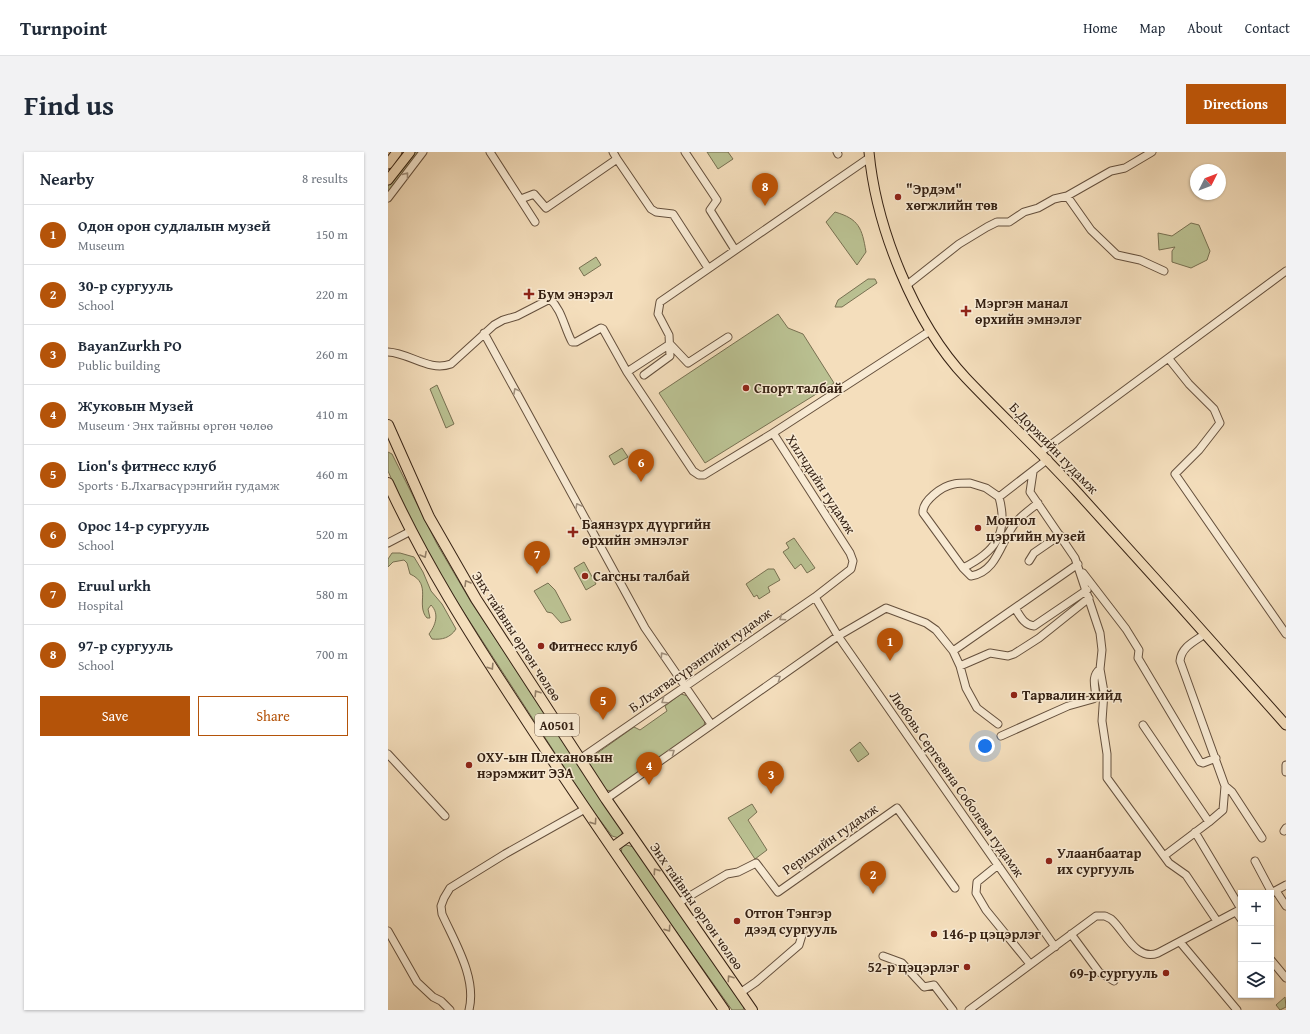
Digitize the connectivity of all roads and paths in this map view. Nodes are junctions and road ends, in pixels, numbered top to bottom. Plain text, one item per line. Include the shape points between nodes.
1 (397, 152) edge
2 (410, 152) edge
3 (423, 152) edge
4 (490, 152) edge
5 (613, 152) edge
6 (685, 152) edge
7 (1152, 152) edge
8 (869, 155) edge
9 (1139, 155) edge
10 (617, 159) junction
11 (388, 164) edge
12 (388, 180) edge
13 (1067, 196) junction
14 (388, 198) edge
15 (520, 199) junction
16 (535, 222) dead end
17 (735, 250) junction
18 (708, 268) junction
19 (1164, 271) dead end
20 (1286, 271) edge
21 (907, 285) junction
22 (930, 331) junction
23 (484, 332) junction
24 (728, 337) dead end
25 (670, 344) junction
26 (388, 352) edge
27 (1169, 359) junction
28 (627, 372) junction
29 (644, 375) dead end
30 (390, 428) edge
31 (773, 433) junction
32 (388, 444) edge
33 (388, 449) edge
34 (1044, 456) junction
35 (403, 459) junction
36 (1033, 472) junction
37 (388, 483) edge
38 (999, 497) junction
39 (1038, 503) junction
40 (411, 531) junction
41 (1060, 535) junction
42 (388, 543) edge
43 (1029, 561) dead end
44 (1078, 567) junction
45 (963, 568) junction
46 (1087, 590) junction
47 (815, 597) junction
48 (1089, 598) junction
49 (1015, 608) junction
50 (1205, 634) junction
51 (1286, 634) edge
52 (838, 636) junction
53 (952, 651) junction
54 (960, 666) junction
55 (1100, 669) junction
56 (685, 687) junction
57 (711, 724) junction
58 (998, 724) dead end
59 (1143, 725) dead end
60 (1286, 725) edge
61 (1001, 736) dead end
62 (388, 754) edge
63 (1216, 758) junction
64 (580, 759) junction
65 (1286, 765) edge
66 (1286, 772) edge
67 (1225, 786) junction
68 (606, 799) junction
69 (585, 809) junction
70 (445, 816) dead end
71 (1209, 822) junction
72 (1195, 832) junction
73 (630, 835) junction
74 (1262, 838) dead end
75 (612, 848) junction
76 (1164, 856) junction
77 (1255, 861) dead end
78 (998, 865) junction
79 (1286, 885) edge
80 (955, 888) dead end
81 (1272, 890) edge
82 (1274, 891) edge
83 (1274, 893) edge
84 (678, 903) junction
85 (1286, 906) edge
86 (1238, 908) edge
87 (1238, 910) edge
88 (1217, 921) junction
89 (388, 931) edge
90 (803, 932) dead end
91 (1071, 934) junction
92 (1180, 942) junction
93 (1054, 947) junction
94 (882, 956) dead end
95 (1273, 962) edge
96 (1030, 964) junction
97 (1286, 978) edge
98 (1114, 981) dead end
99 (742, 995) junction
100 (450, 1010) edge
101 (469, 1010) edge
102 (724, 1010) edge
103 (745, 1010) edge
104 (752, 1010) edge
105 (953, 1010) edge
106 (969, 1010) edge
107 (1237, 1010) edge

1 - 11 main road
2 - 12 main road
14 -> 3 street
4 - 15 street
5 - 10 street
6 - 17 street via 717,200 710,210
7 - 9 street
8 - 17 street
8 - 21 main road, Б.Доржийн гудамж via 881,220
9 - 13 street via 1125,168 1111,171
10 - 15 street via 546,208 534,194
10 - 18 street via 653,211 673,214
13 - 19 street via 1091,230 1117,255 1140,260
13 - 21 street via 1054,198 1009,222 996,222 987,227 960,244
15 - 16 street
17 - 18 street
18 - 25 street via 660,302 658,314 669,335
20 - 27 street
21 - 22 main road, Б.Доржийн гудамж
22 - 31 street, Хилчдийн гудамж
22 - 34 main road, Б.Доржийн гудамж via 966,378
23 - 26 street via 451,364 444,366
23 - 28 street via 503,320 517,316 550,299 561,313 572,342 603,329
56 -> 23 street via 645,628
24 - 25 street via 688,363
25 - 28 street
25 - 29 street via 670,356
27 - 34 street
27 - 51 street via 1214,409 1220,423 1199,450 1175,474
28 - 31 street via 693,471 700,475
30 - 32 highway
30 - 35 highway, Энх тайвны өргөн чөлөө / A0501
31 - 47 street, Хилчдийн гудамж via 853,561 851,569
33 - 35 highway
34 - 36 street
34 - 50 main road, Б.Доржийн гудамж
64 -> 35 highway, Энх тайвны өргөн чөлөө / A0501 via 447,550 428,517
36 - 38 street
36 - 39 street via 1029,490
37 - 40 highway, A0501
38 - 45 street via 1002,508 1001,533 992,549
38 - 45 street via 986,488 970,483 952,484 937,492 924,504 923,513
39 - 41 street
39 - 45 street via 1016,522 992,563 978,575 971,576
40 - 42 street
40 -> 69 highway, A0501 via 451,603
41 - 43 street via 1034,553
41 - 44 street
44 - 46 street
44 - 49 street
44 - 63 street via 1126,629 1138,649 1138,658 1200,762
46 - 48 street
46 - 49 street via 1034,626 1028,626
47 - 52 street, Любовь Сергеевна Соболева гудамж
47 -> 56 street, Б.Лхагвасүрэнгийн гудамж
48 - 54 street via 1039,638 1014,654 1008,656 990,653
48 - 55 street via 1100,633
49 - 53 street
50 - 60 main road, Б.Доржийн гудамж
50 - 63 street via 1184,649 1180,661
52 - 53 street via 872,614 891,608 931,626
57 -> 52 street
52 - 78 street, Любовь Сергеевна Соболева гудамж
53 - 54 street
54 - 58 street via 966,688 977,708
55 - 61 street via 1094,677 1096,696 1093,700 1068,706
55 - 76 street via 1104,692 1102,720 1107,778
56 - 57 street
56 -> 64 street, Б.Лхагвасүрэнгийн гудамж
68 -> 57 street
59 - 71 street
62 - 70 street
63 - 67 street
64 - 68 highway, Энх тайвны өргөн чөлөө / A0501
65 - 66 street
67 - 71 street via 1223,810
67 - 74 street
68 - 73 highway, Энх тайвны өргөн чөлөө / A0501
69 -> 75 highway, A0501
69 - 101 street via 450,888 444,898 442,914 467,972 471,1001
71 - 72 street
72 - 76 street
72 - 86 street
73 - 75 highway
84 -> 73 highway, Энх тайвны өргөн чөлөө / A0501
75 -> 102 highway, A0501
76 - 88 street via 1171,865 1186,875
77 - 81 street
78 - 93 street, Любовь Сергеевна Соболева гудамж
78 - 96 street via 977,882 976,894
79 - 82 street
80 - 84 street, Рерихийн гудамж via 897,808 778,892 756,863 738,872 727,874
83 - 85 street
99 -> 84 highway, Энх тайвны өргөн чөлөө / A0501
87 - 88 street
88 - 92 street
89 - 100 street via 417,982
90 - 99 street via 799,945
91 - 92 street via 1095,917 1104,916 1113,920 1137,950 1145,955 1156,954
91 - 93 street
91 - 98 street via 1099,972
92 - 107 street
93 - 96 street
94 - 105 street via 902,963 924,987 934,985
95 - 97 street
96 - 106 street
99 - 103 highway
99 - 104 highway, Энх тайвны өргөн чөлөө / A0501

